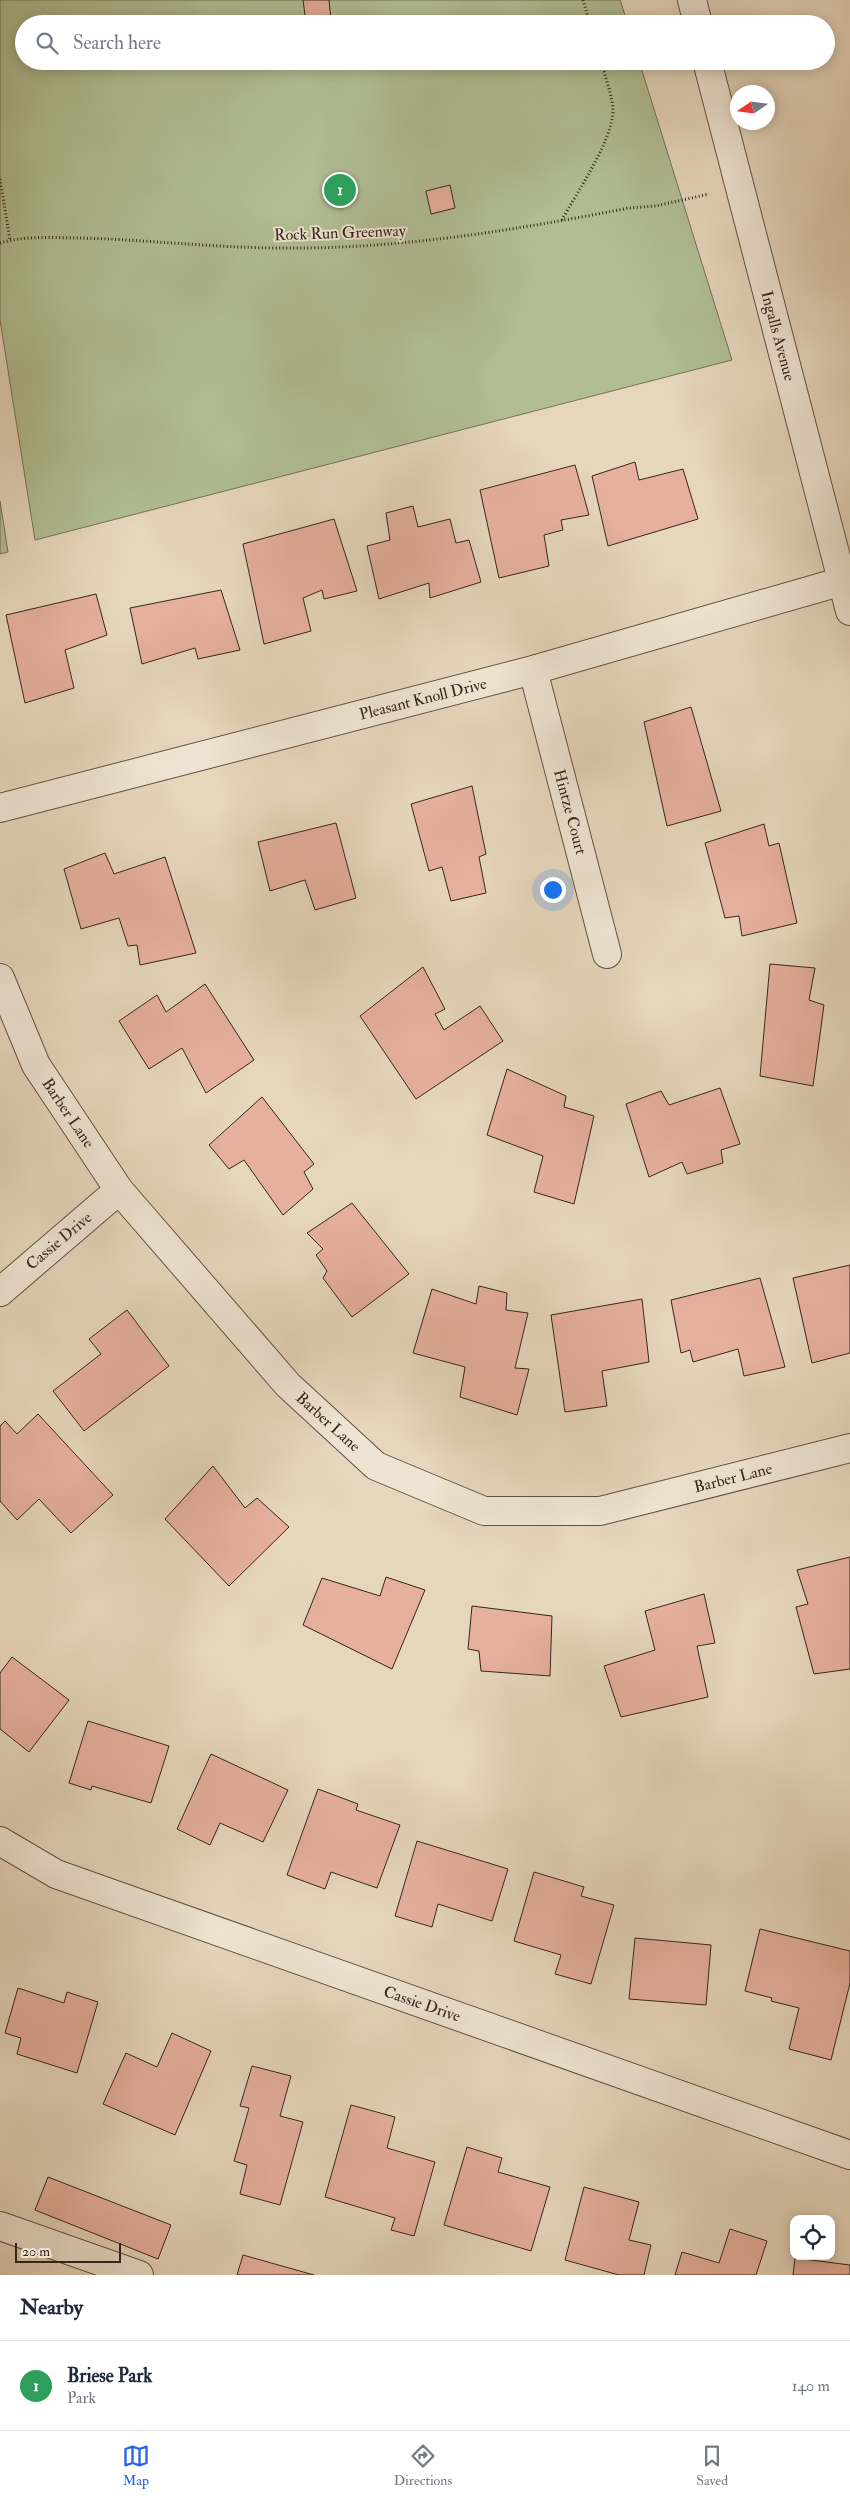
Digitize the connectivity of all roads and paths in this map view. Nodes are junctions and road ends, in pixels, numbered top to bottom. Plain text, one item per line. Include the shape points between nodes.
1 (583, 0) edge
2 (692, 0) edge
3 (587, 15) edge
4 (696, 15) edge
5 (604, 70) edge
6 (709, 70) edge
7 (0, 179) edge
8 (678, 201) dead end
9 (561, 221) junction
10 (10, 240) junction
11 (0, 243) edge
12 (846, 579) edge
13 (850, 610) edge
14 (533, 670) junction
15 (0, 808) edge
16 (607, 954) dead end
17 (0, 978) edge
18 (119, 1190) junction
19 (0, 1292) edge
20 (850, 1448) edge
21 (0, 1841) edge
22 (850, 2155) edge
23 (0, 2226) edge
24 (139, 2275) edge

1 - 3 path
2 - 4 street
5 - 9 path via 611,95 612,122
6 - 12 street, Ingalls Avenue
7 - 10 path
8 - 9 path, Rock Run Greenway
9 - 10 path, Rock Run Greenway via 453,238 340,248 54,238
10 - 11 path, Rock Run Greenway
12 - 13 street, Ingalls Avenue
12 - 14 street, Pleasant Knoll Drive
14 - 15 street, Pleasant Knoll Drive
14 - 16 street, Hintze Court
17 - 18 street, Barber Lane via 36,1065
18 - 19 street, Cassie Drive
18 - 20 street, Barber Lane via 288,1385 376,1466 484,1511 600,1512
21 - 22 street, Cassie Drive via 56,1874
23 - 24 street

